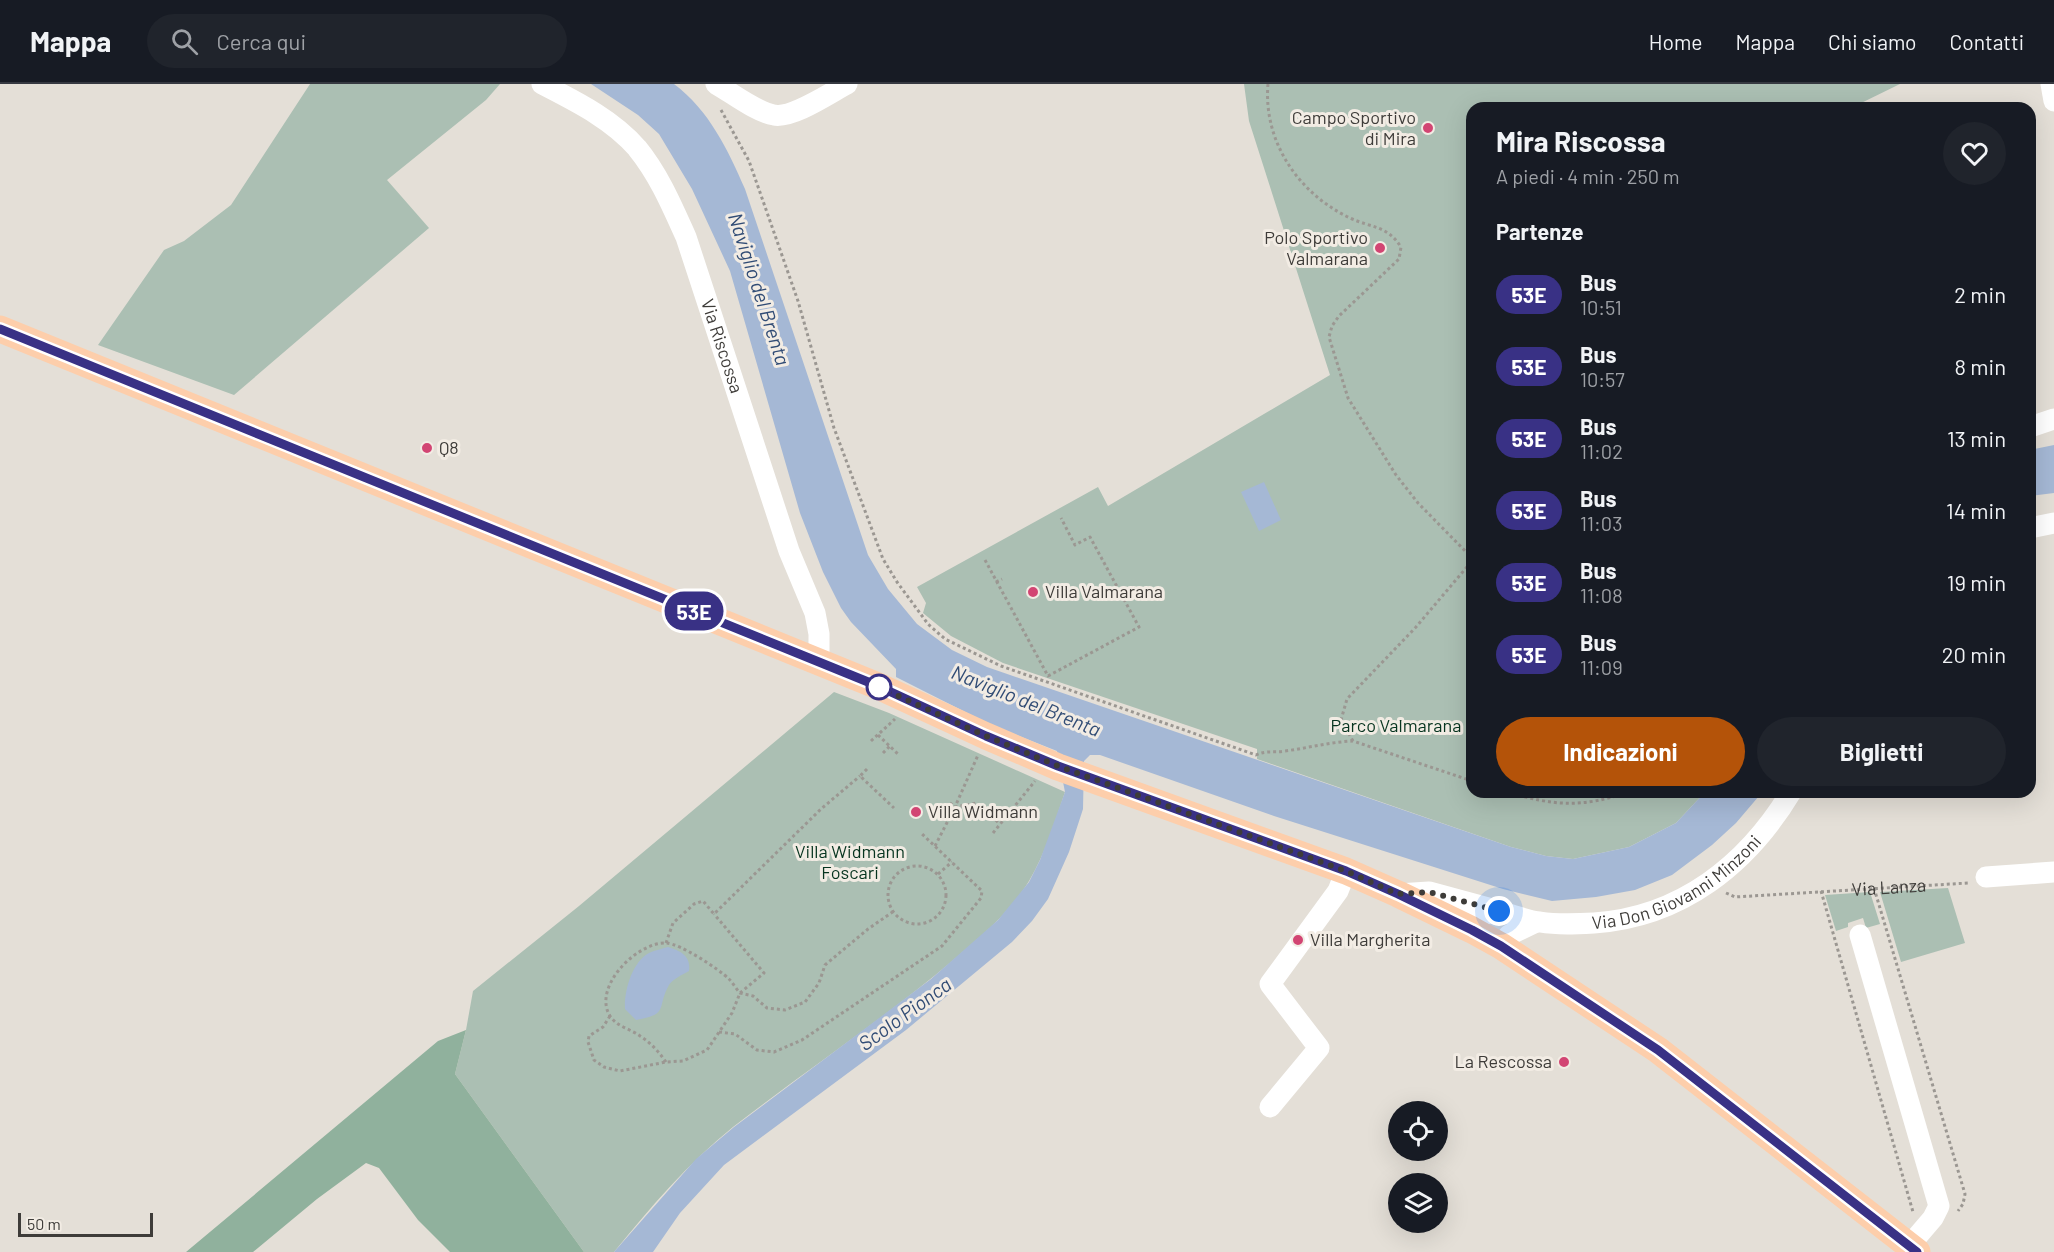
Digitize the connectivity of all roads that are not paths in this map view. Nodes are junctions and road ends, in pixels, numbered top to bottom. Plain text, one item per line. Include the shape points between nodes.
1 (542, 84) edge
2 (847, 84) edge
3 (2051, 84) edge
4 (717, 94) edge
5 (2054, 101) edge
6 (0, 329) edge
7 (2054, 419) edge
8 (2036, 425) edge
9 (2054, 522) edge
10 (2036, 526) edge
11 (817, 661) junction
12 (1787, 798) edge
13 (1346, 871) junction
14 (2054, 872) edge
15 (1986, 877) road end
16 (1398, 894) junction
17 (1499, 911) junction
18 (1536, 922) junction
19 (1472, 930) junction
20 (1860, 935) dead end
21 (1501, 946) junction
22 (1270, 1107) dead end
23 (1913, 1249) edge

1 - 11 street, Via Riscossa via 624,136 636,147 667,194 686,237 789,551 815,613 819,634
2 - 4 street via 786,116
3 - 5 street
6 - 11 main road
7 - 8 street
9 - 10 street
11 - 13 main road via 906,700 1047,773 1092,780
12 - 18 street, Via Don Giovanni Minzoni via 1741,856 1713,881 1678,901 1637,917 1610,922
13 - 16 main road
13 - 22 street via 1338,891 1270,984 1319,1048
14 - 15 street
16 - 17 street, Via Don Giovanni Minzoni via 1429,892
16 - 19 main road
17 - 18 street, Via Don Giovanni Minzoni
17 - 19 street via 1479,918
18 - 21 street via 1509,935
19 - 21 main road
20 - 23 street via 1939,1206
21 - 23 main road via 1658,1050

